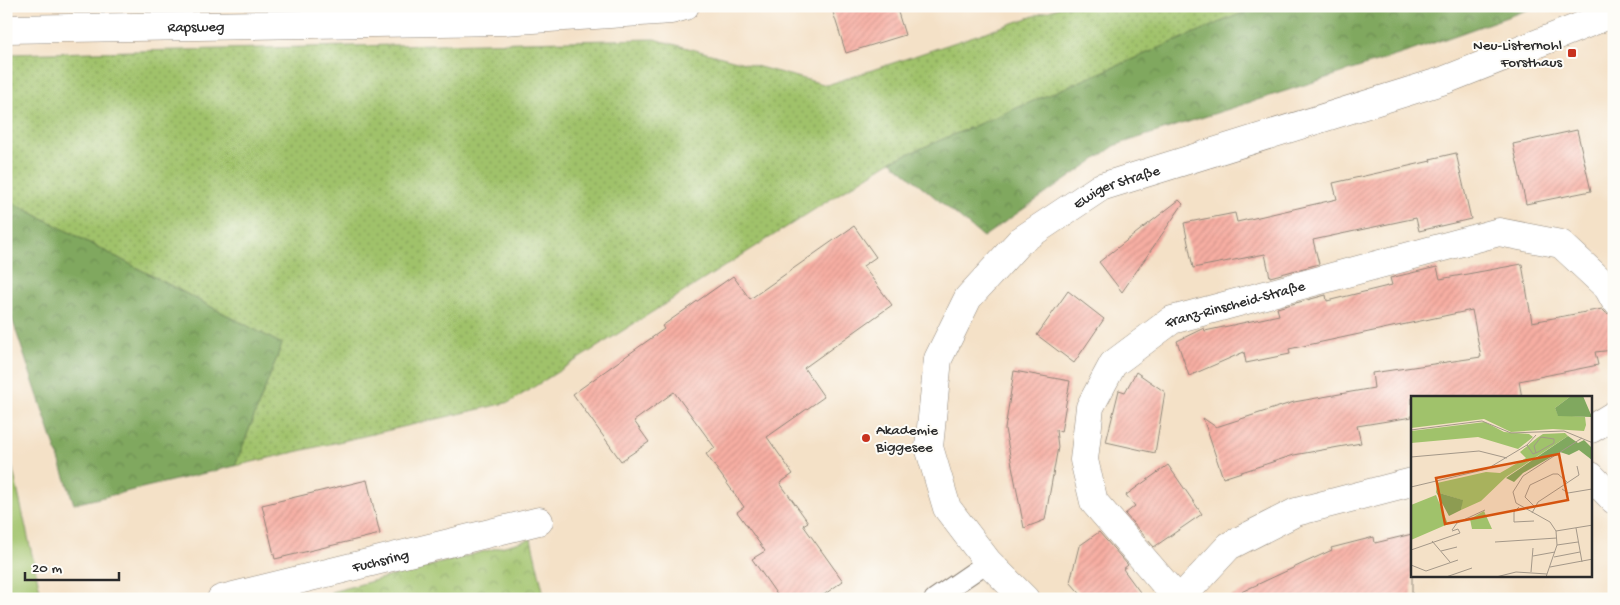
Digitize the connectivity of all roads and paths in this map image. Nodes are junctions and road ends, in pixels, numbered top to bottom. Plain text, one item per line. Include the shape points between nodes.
1 (684, 6) edge
2 (1614, 11) edge
3 (6, 29) edge
4 (1614, 299) edge
5 (1614, 415) edge
6 (1592, 428) edge
7 (1592, 477) edge
8 (1411, 482) edge
9 (1614, 500) edge
10 (539, 521) dead end
11 (988, 562) junction
12 (221, 599) edge
13 (934, 599) edge
14 (1025, 599) edge
15 (1179, 599) edge

1 - 3 street, Rapsweg via 671,10 504,21
2 - 11 street, Ewiger Straße via 1444,80 1101,187 1020,241 968,298 938,359 929,447 947,508
4 - 15 street, Franz-Rinscheid-Straße via 1608,288 1561,244 1499,232 1172,320 1113,364 1090,407 1084,460 1094,502
5 - 6 street
7 - 9 street
8 - 15 street, Franz-Rinscheid-Straße via 1296,512 1229,546
10 - 12 street, Fuchsring
11 - 13 lane
11 - 14 street, Ewiger Straße

